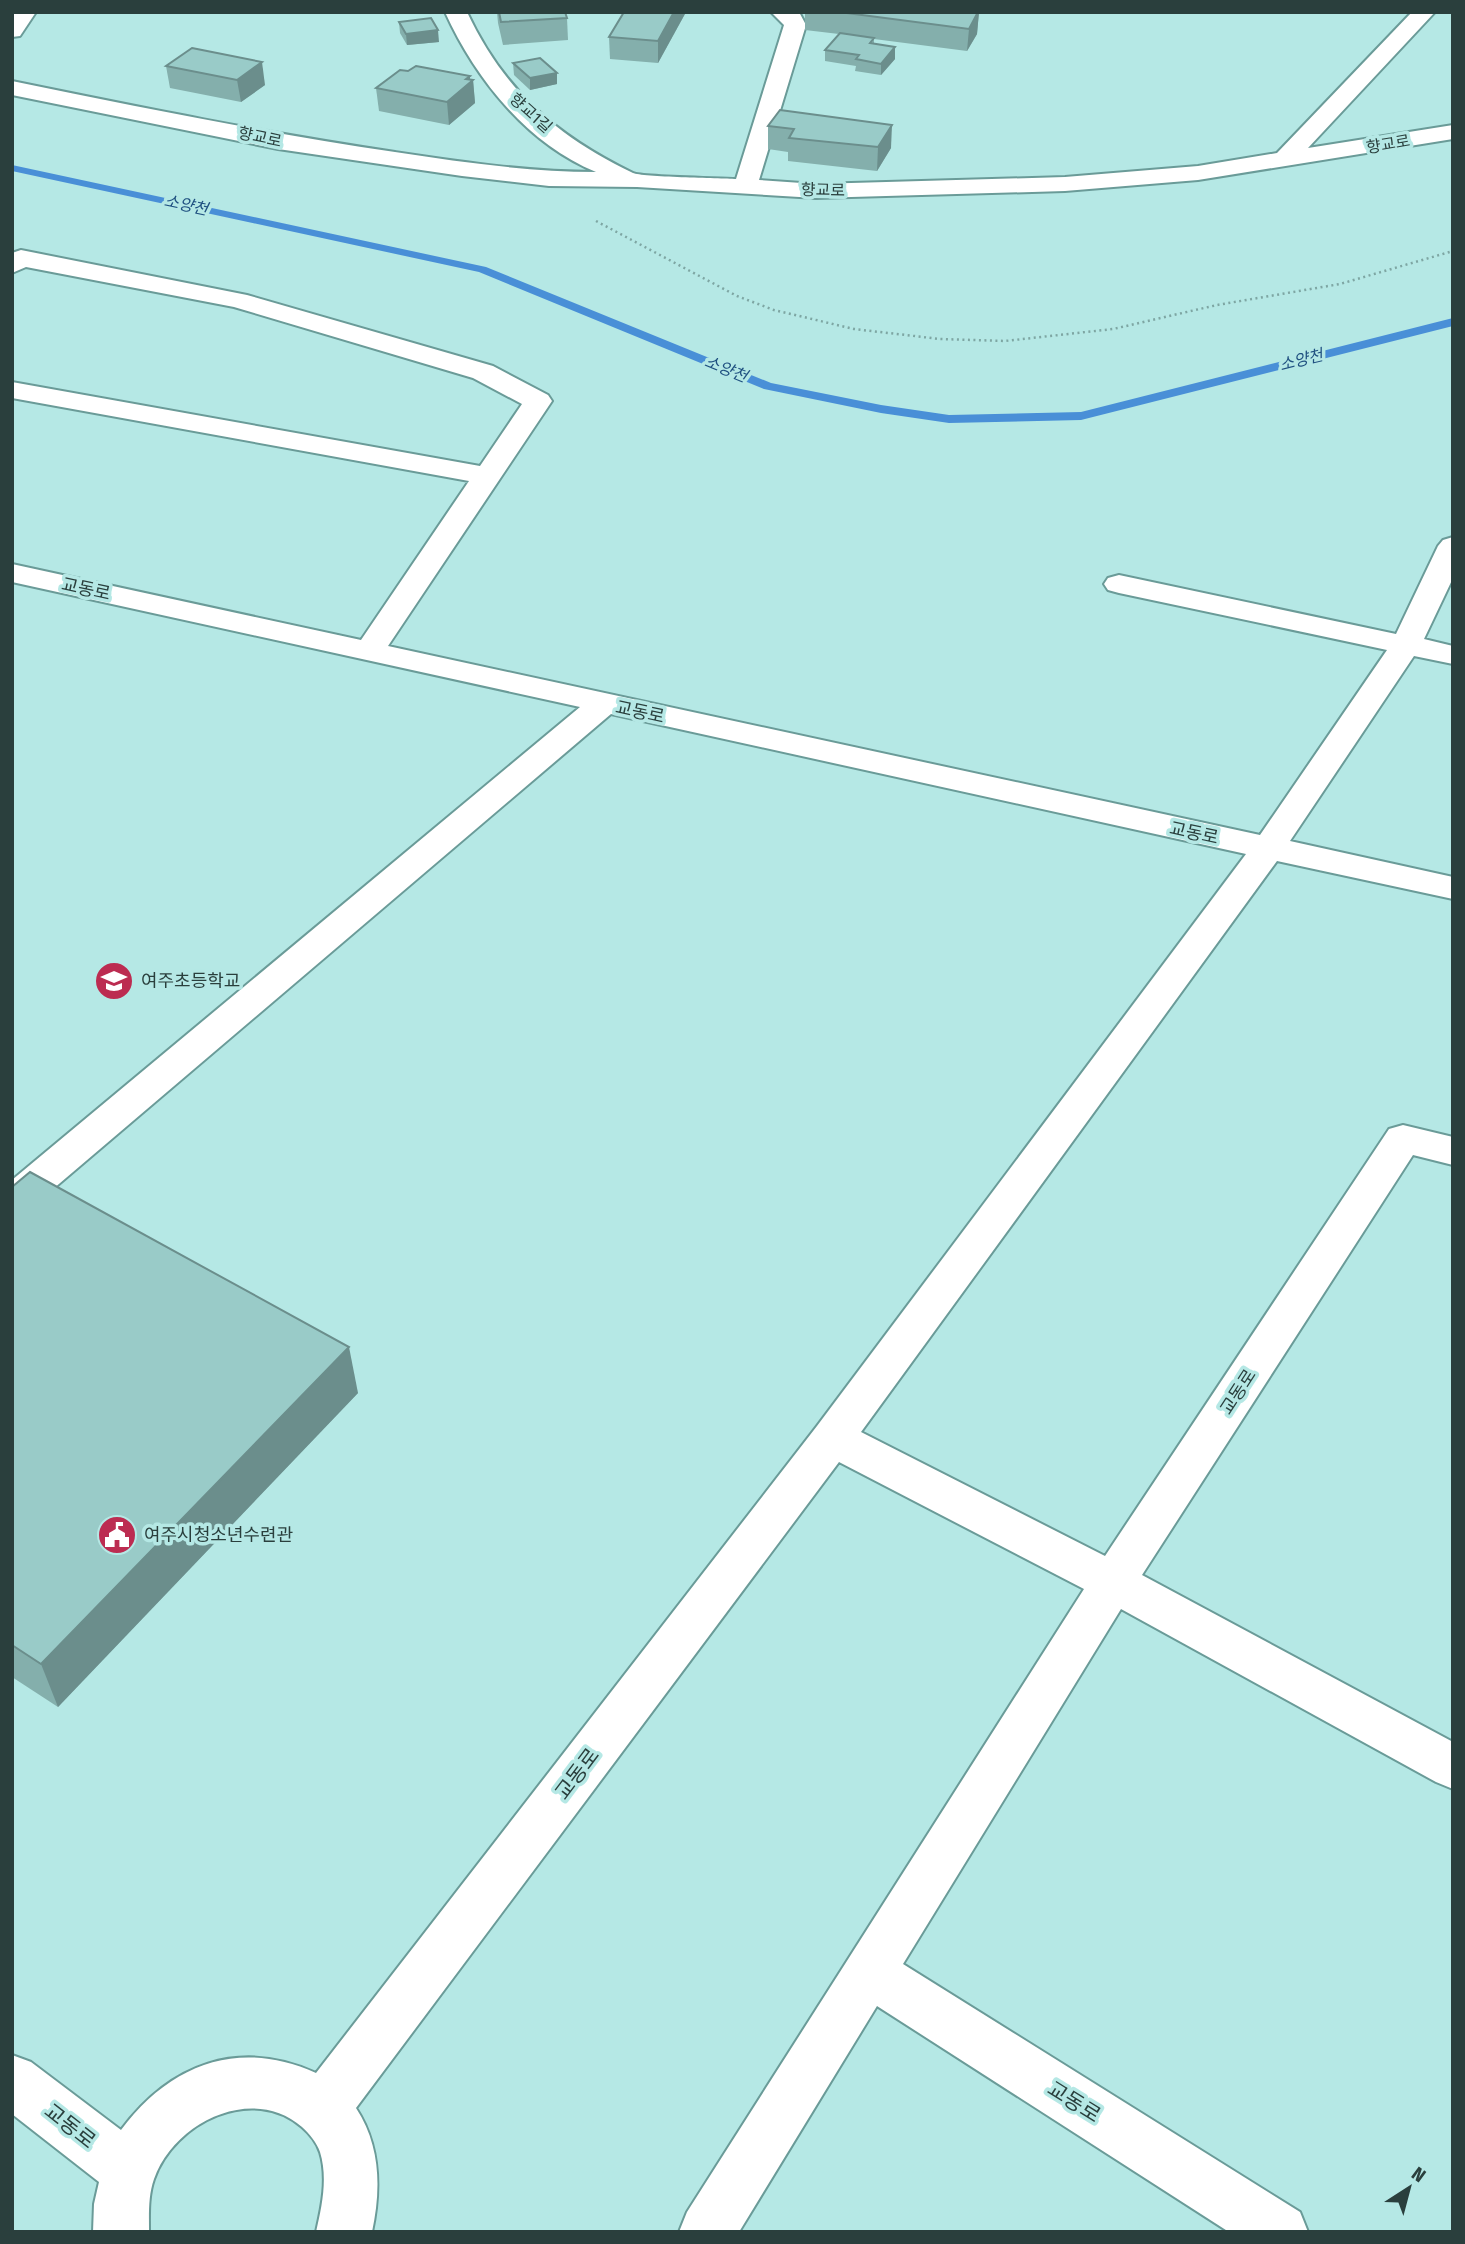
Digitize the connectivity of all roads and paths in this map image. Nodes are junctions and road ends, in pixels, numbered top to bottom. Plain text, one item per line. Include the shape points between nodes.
1 (25, 12) edge
2 (456, 12) edge
3 (782, 12) edge
4 (1424, 12) edge
5 (12, 32) edge
6 (21, 66) dead end
7 (12, 88) edge
8 (12, 102) edge
9 (195, 123) junction
10 (1453, 132) edge
11 (1284, 160) junction
12 (637, 180) junction
13 (745, 187) junction
14 (587, 216) dead end
15 (1453, 251) edge
16 (12, 265) edge
17 (12, 390) edge
18 (488, 476) junction
19 (1453, 546) edge
20 (12, 573) edge
21 (1119, 584) dead end
22 (1406, 645) junction
23 (370, 649) junction
24 (1453, 655) edge
25 (603, 704) junction
26 (1268, 849) junction
27 (1453, 888) edge
28 (1453, 1152) edge
29 (12, 1202) edge
30 (832, 1438) junction
31 (1113, 1582) junction
32 (1453, 1767) edge
33 (869, 1972) junction
34 (12, 2081) edge
35 (323, 2109) junction
36 (128, 2170) junction
37 (121, 2232) edge
38 (344, 2232) edge
39 (706, 2232) edge
40 (1280, 2232) edge

1 - 5 street
2 - 12 street, 향교1길 via 467,38 520,108 583,158
3 - 13 street via 795,25
4 - 11 street
6 - 9 street via 80,88 164,106
7 - 9 street, 향교로
8 - 9 street, 향교로 via 144,125
9 - 12 street, 향교로 via 278,142 463,169 549,179
10 - 11 street, 향교로
11 - 13 street, 향교로 via 1198,173 1065,184 816,191
12 - 13 street, 향교로
14 - 15 path via 737,296 774,310 854,329 940,339 1005,341 1113,329 1340,284
16 - 18 street via 21,258 237,300 483,372 538,401
17 - 18 street
18 - 23 street
19 - 22 street, 교동로
20 - 23 street, 교동로
21 - 22 street
22 - 24 street
22 - 26 street, 교동로
23 - 25 street, 교동로
25 - 26 street, 교동로
25 - 29 street
26 - 27 street, 교동로
26 - 30 street, 교동로
28 - 31 street, 교동로 via 1403,1139
30 - 31 street
30 - 35 street, 교동로
31 - 32 street
31 - 33 street, 교동로
33 - 39 street, 교동로
33 - 40 street, 교동로
34 - 36 street, 교동로
35 - 36 street via 295,2091 258,2082 219,2087 182,2104 149,2134
35 - 38 street via 343,2135 353,2170 352,2206
36 - 37 street via 119,2212

